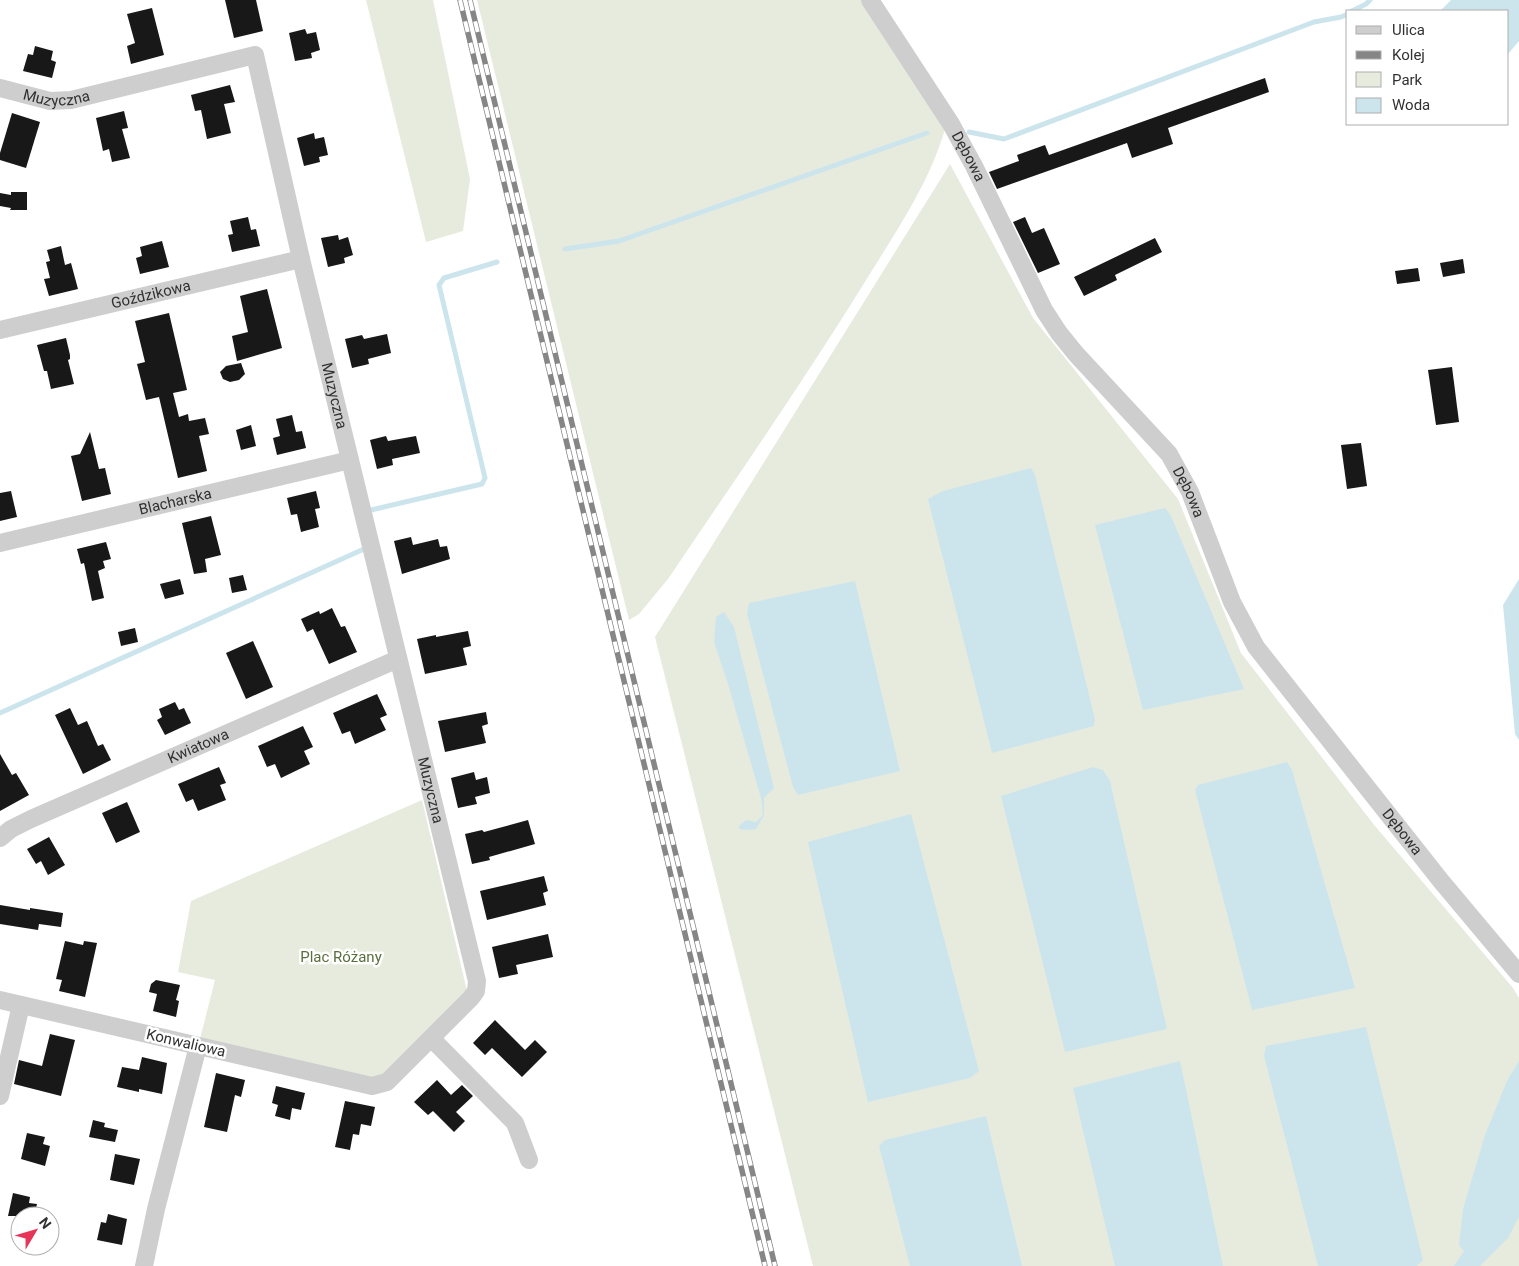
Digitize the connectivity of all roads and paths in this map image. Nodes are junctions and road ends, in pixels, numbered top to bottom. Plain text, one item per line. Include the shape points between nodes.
1 (870, 0) edge
2 (0, 88) edge
3 (301, 259) junction
4 (0, 330) edge
5 (350, 460) junction
6 (0, 543) edge
7 (398, 659) junction
8 (0, 838) edge
9 (1519, 974) edge
10 (0, 1000) edge
11 (21, 1005) junction
12 (432, 1039) junction
13 (198, 1046) junction
14 (0, 1096) edge
15 (529, 1160) dead end
16 (144, 1266) edge

1 - 9 street, Dębowa via 955,132 1044,310 1059,333 1169,454 1190,492 1232,602 1256,647
2 - 3 street, Muzyczna via 50,100 71,100 255,55
3 - 4 street, Goździkowa
3 - 5 street, Muzyczna
5 - 6 street, Blacharska
5 - 7 street, Muzyczna
7 - 8 street, Kwiatowa via 30,819
7 - 12 street, Muzyczna via 477,981 471,998
10 - 11 street, Konwaliowa
11 - 13 street, Konwaliowa
11 - 14 street
12 - 13 street, Konwaliowa via 387,1082 372,1086
12 - 15 street via 515,1123
13 - 16 street

